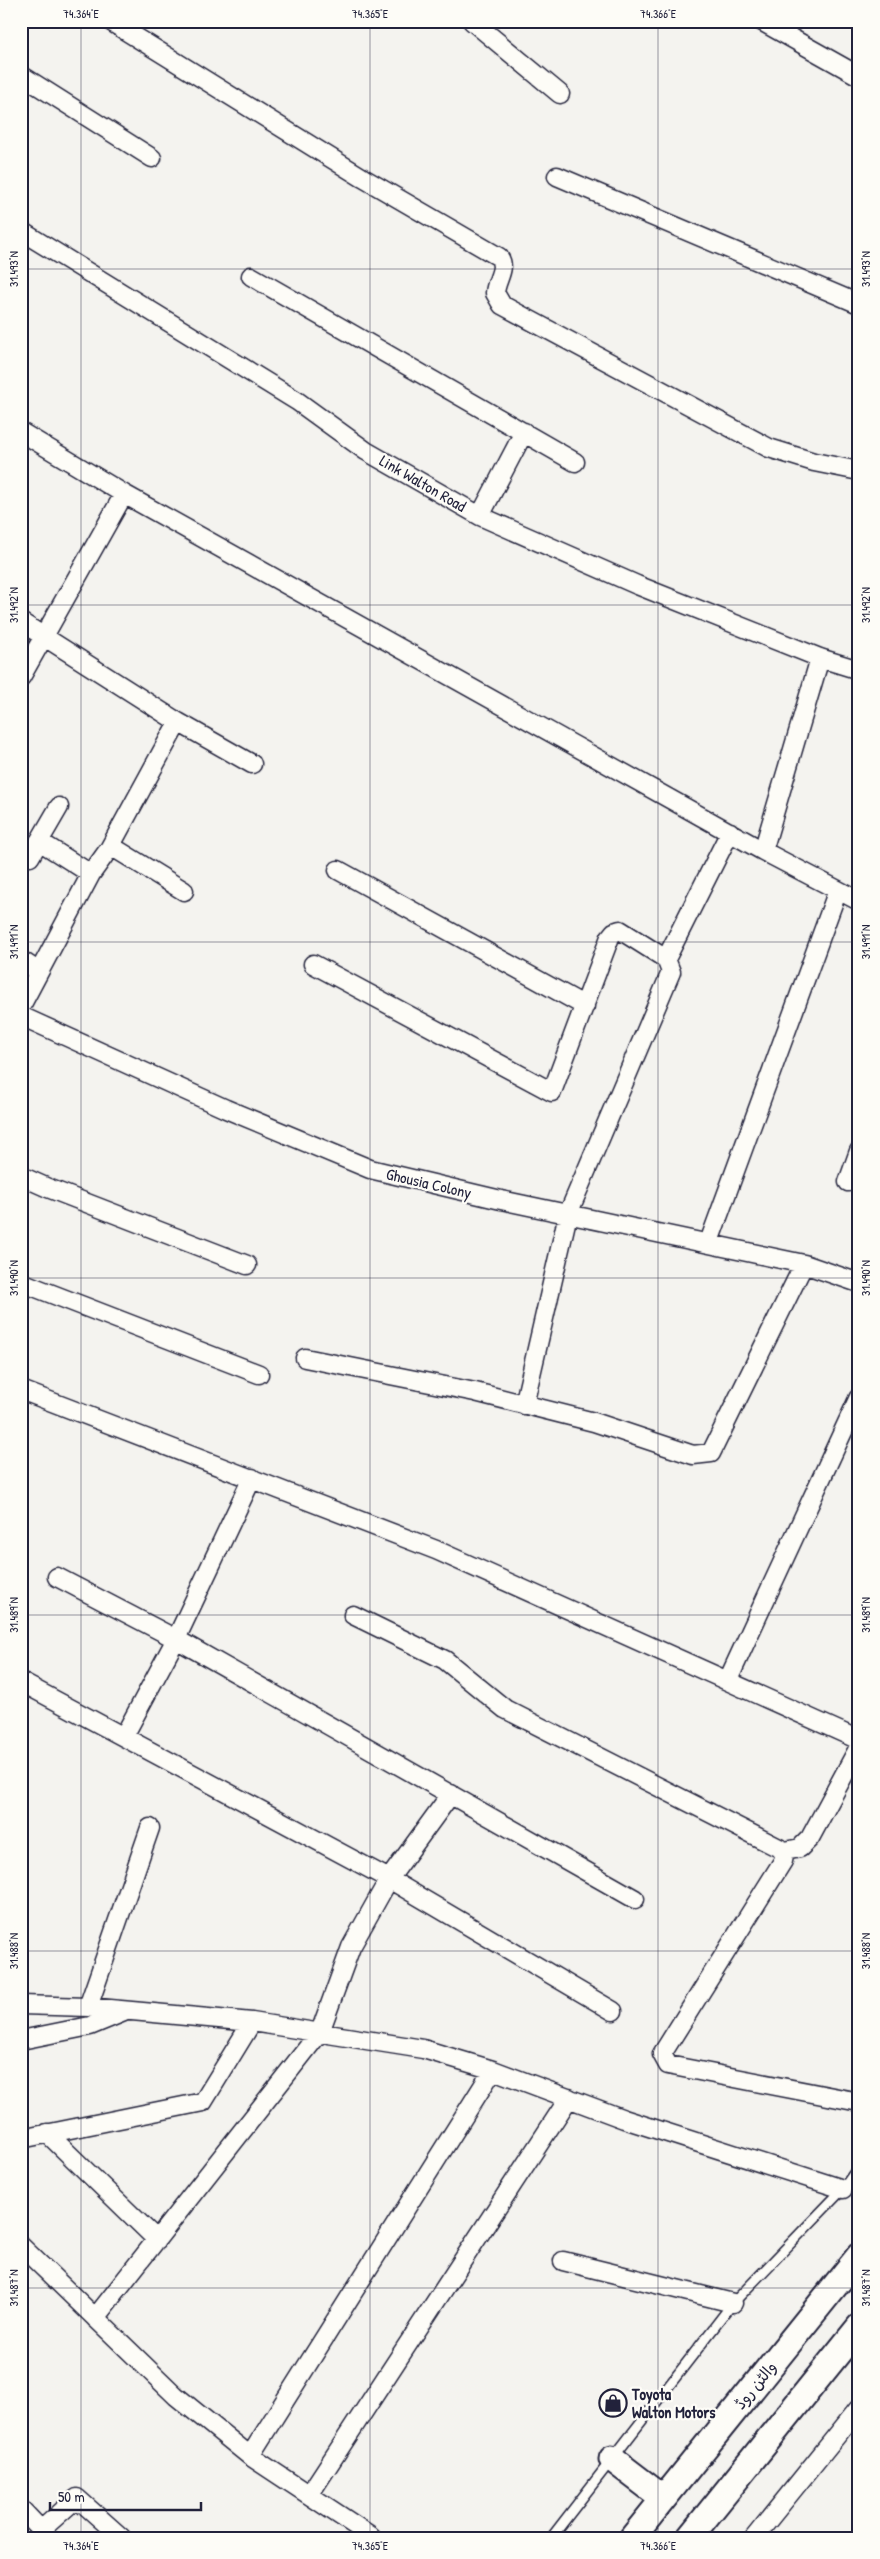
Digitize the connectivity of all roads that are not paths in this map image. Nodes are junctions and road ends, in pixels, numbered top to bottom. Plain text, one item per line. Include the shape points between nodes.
1 (110, 21) edge
2 (472, 21) edge
3 (761, 21) edge
4 (21, 75) edge
5 (859, 76) edge
6 (560, 94) dead end
7 (152, 158) dead end
8 (557, 176) dead end
9 (21, 231) edge
10 (251, 276) dead end
11 (859, 304) edge
12 (21, 432) edge
13 (524, 432) junction
14 (575, 462) dead end
15 (859, 471) edge
16 (124, 494) junction
17 (480, 516) junction
18 (21, 622) edge
19 (45, 638) junction
20 (820, 658) junction
21 (859, 670) edge
22 (21, 677) edge
23 (178, 722) junction
24 (252, 764) dead end
25 (59, 807) dead end
26 (730, 832) junction
27 (39, 842) junction
28 (109, 848) junction
29 (763, 851) junction
30 (21, 854) edge
31 (338, 870) dead end
32 (91, 874) junction
33 (838, 890) junction
34 (184, 891) dead end
35 (859, 901) edge
36 (666, 959) junction
37 (21, 960) edge
38 (313, 964) dead end
39 (39, 972) junction
40 (21, 1006) edge
41 (585, 1006) junction
42 (21, 1016) edge
43 (859, 1151) edge
44 (21, 1176) edge
45 (848, 1182) dead end
46 (568, 1214) junction
47 (710, 1242) junction
48 (804, 1264) junction
49 (247, 1265) dead end
50 (21, 1282) edge
51 (859, 1283) edge
52 (305, 1358) dead end
53 (259, 1374) dead end
54 (21, 1390) edge
55 (859, 1397) edge
56 (524, 1405) junction
57 (252, 1478) junction
58 (57, 1577) dead end
59 (352, 1615) dead end
60 (176, 1638) junction
61 (728, 1680) junction
62 (21, 1682) edge
63 (124, 1736) junction
64 (859, 1740) edge
65 (859, 1747) edge
66 (451, 1794) junction
67 (150, 1828) dead end
68 (785, 1852) junction
69 (389, 1879) junction
70 (635, 1899) dead end
71 (21, 2005) edge
72 (88, 2007) junction
73 (127, 2011) junction
74 (613, 2011) dead end
75 (252, 2022) junction
76 (320, 2032) junction
77 (21, 2040) edge
78 (493, 2070) junction
79 (569, 2098) junction
80 (859, 2102) edge
81 (47, 2133) junction
82 (21, 2139) edge
83 (859, 2166) edge
84 (843, 2189) junction
85 (157, 2240) junction
86 (21, 2246) edge
87 (859, 2256) edge
88 (563, 2261) dead end
89 (733, 2303) junction
90 (95, 2318) junction
91 (859, 2327) edge
92 (859, 2408) edge
93 (250, 2456) junction
94 (612, 2459) junction
95 (309, 2495) junction
96 (663, 2498) junction
97 (21, 2509) edge
98 (371, 2536) dead end
99 (122, 2538) edge
100 (551, 2538) edge
101 (632, 2538) edge
102 (689, 2538) edge
103 (754, 2538) edge

1 - 15 street via 363,178 499,257 503,263 495,293 502,305 769,448
2 - 6 street
3 - 5 street
4 - 7 street
8 - 11 street
9 - 17 street, Link Walton Road via 297,401 366,450
10 - 13 street
12 - 16 street
13 - 14 street
13 - 17 street
16 - 19 street
16 - 26 street
17 - 20 street, Link Walton Road via 636,585
18 - 19 street
19 - 22 street
19 - 23 street
20 - 21 street, Link Walton Road
20 - 29 street
23 - 24 street
23 - 28 street
25 - 27 street
26 - 29 street
26 - 36 street
27 - 30 street via 30,857
27 - 32 street
28 - 32 street
28 - 34 street via 116,848
29 - 33 street
31 - 41 street
32 - 39 street
33 - 35 street
33 - 47 street
36 - 41 street via 620,930 614,932
36 - 46 street via 671,972
37 - 39 street
38 - 41 street via 552,1092
39 - 40 street
42 - 46 street, Ghousia Colony via 226,1109 370,1169
43 - 45 street
44 - 49 street
46 - 47 street, Ghousia Colony
46 - 56 street
47 - 48 street, Ghousia Colony
48 - 51 street, Ghousia Colony
48 - 56 street via 711,1453 693,1455 594,1422
50 - 53 street
52 - 56 street
54 - 57 street
55 - 61 street
57 - 60 street
57 - 61 street via 436,1550
58 - 60 street
59 - 68 street via 445,1660 505,1709
60 - 63 street
60 - 66 street
61 - 64 street
62 - 63 street
63 - 69 street
65 - 68 street via 810,1838 800,1848
66 - 69 street
66 - 70 street
67 - 72 street
68 - 80 street via 783,1861 662,2054 668,2066
69 - 74 street
69 - 76 street via 351,1947
71 - 72 street
72 - 73 street
73 - 75 street
73 - 77 street via 90,2026
75 - 76 street
75 - 81 street via 204,2102
76 - 78 street via 423,2049
76 - 85 street
78 - 79 street
78 - 93 street
79 - 84 street via 624,2119
79 - 95 street
81 - 82 street
81 - 85 street
83 - 84 lane
84 - 89 lane
85 - 90 street
86 - 90 street
87 - 96 main road, والٹن روڈ
88 - 89 street
89 - 94 lane
90 - 93 street via 176,2396
91 - 102 main road
92 - 103 street
93 - 95 street
94 - 96 main road
94 - 100 lane
95 - 98 street
96 - 101 main road, والٹن روڈ
97 - 99 street via 41,2530 77,2498

